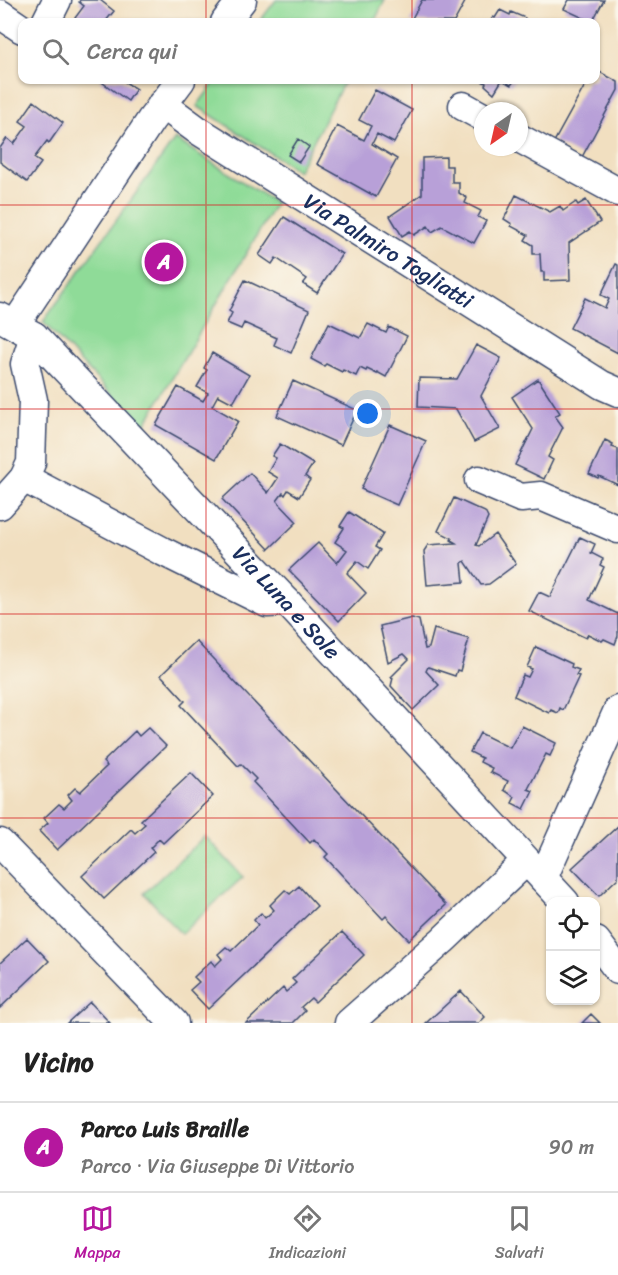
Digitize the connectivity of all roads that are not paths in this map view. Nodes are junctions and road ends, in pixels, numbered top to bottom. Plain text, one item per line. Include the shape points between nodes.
1 (57, 0) edge
2 (242, 0) edge
3 (0, 15) edge
4 (48, 18) edge
5 (228, 18) edge
6 (18, 26) edge
7 (178, 84) edge
8 (162, 104) junction
9 (528, 143) edge
10 (618, 192) edge
11 (16, 326) edge
12 (618, 392) edge
13 (24, 478) junction
14 (479, 480) dead end
15 (0, 505) edge
16 (618, 530) edge
17 (286, 602) junction
18 (618, 710) edge
19 (0, 843) edge
20 (534, 870) junction
21 (560, 897) edge
22 (600, 946) edge
23 (618, 970) edge
24 (174, 1023) edge
25 (349, 1023) edge

1 - 4 street
2 - 5 street
3 - 6 street
7 - 8 street
8 - 11 street
8 - 12 street, Via Palmiro Togliatti
9 - 10 street
11 - 13 street via 33,400 31,463
11 - 17 street, Via Luna e Sole
13 - 15 street
13 - 17 street via 267,603
14 - 16 street via 521,498 541,496
17 - 20 street, Via Luna e Sole
18 - 20 street
19 - 24 street
20 - 21 street, Via Luna e Sole
20 - 25 street via 443,940
22 - 23 street

